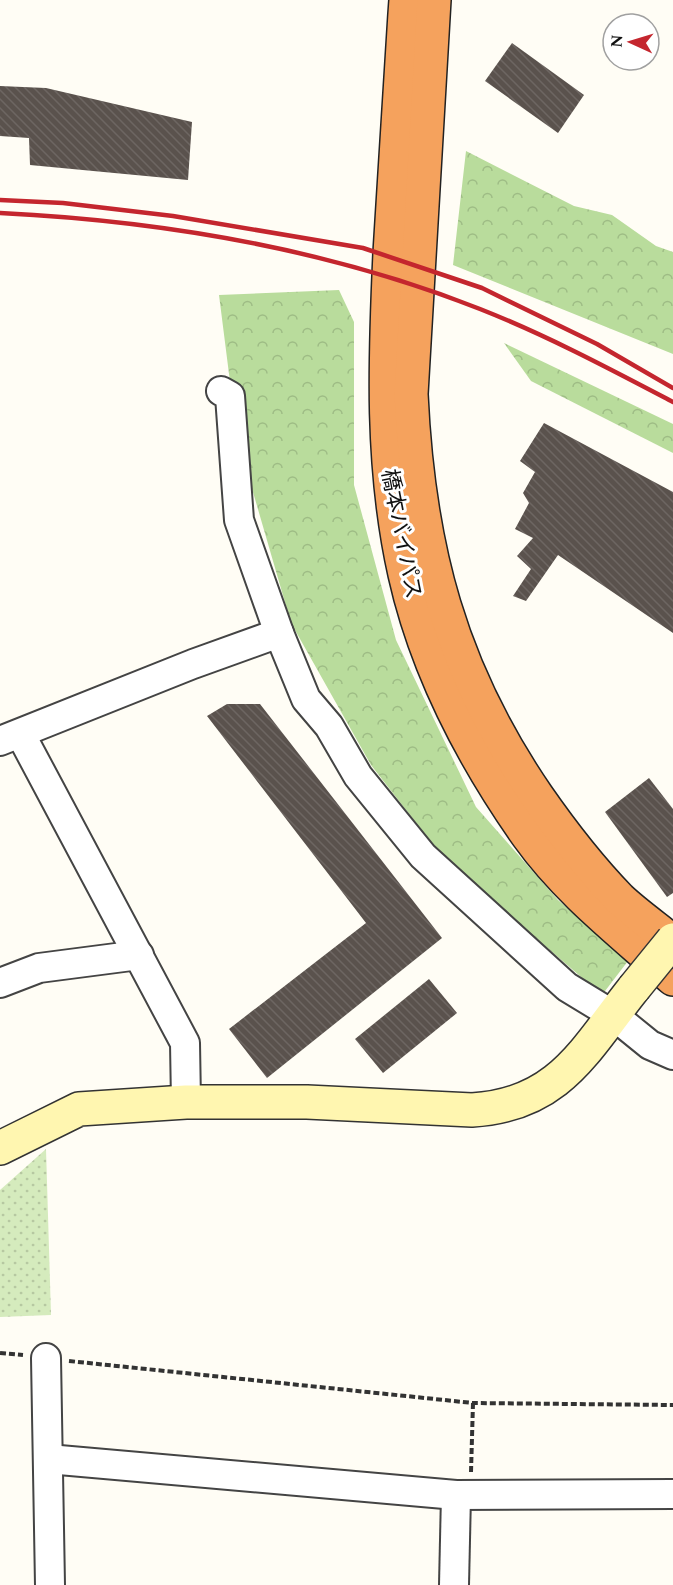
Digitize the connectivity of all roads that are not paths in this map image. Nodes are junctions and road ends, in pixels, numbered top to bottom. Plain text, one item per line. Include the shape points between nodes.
1 (406, 0) edge
2 (434, 0) edge
3 (412, 112) junction
4 (221, 391) dead end
5 (279, 633) junction
6 (10, 738) edge
7 (673, 941) edge
8 (139, 955) junction
9 (673, 979) edge
10 (0, 983) edge
11 (613, 1015) junction
12 (673, 1055) edge
13 (186, 1102) junction
14 (0, 1148) edge
15 (46, 1358) road end
16 (48, 1459) junction
17 (673, 1494) edge
18 (456, 1495) junction
19 (50, 1585) edge
20 (454, 1585) edge

1 - 3 highway, 橋本バイパス
2 - 3 highway, 橋本バイパス
3 - 7 highway, 橋本バイパス via 411,394 420,504 447,619 486,713 549,814 621,899
3 - 9 highway, 橋本バイパス via 386,329 386,451 405,576 442,685 462,727 529,837 597,914
4 - 5 street via 230,396 239,520
5 - 6 street
5 - 11 street via 306,699 329,726 358,776 423,856 567,987
6 - 8 street
7 - 11 street, bridge
8 - 10 street via 39,968
8 - 13 street via 185,1043
11 - 12 street via 650,1045
11 - 13 street via 577,1061 544,1091 492,1109
13 - 14 street via 79,1109
15 - 16 street
16 - 18 street
16 - 19 street
17 - 18 street
18 - 20 street

